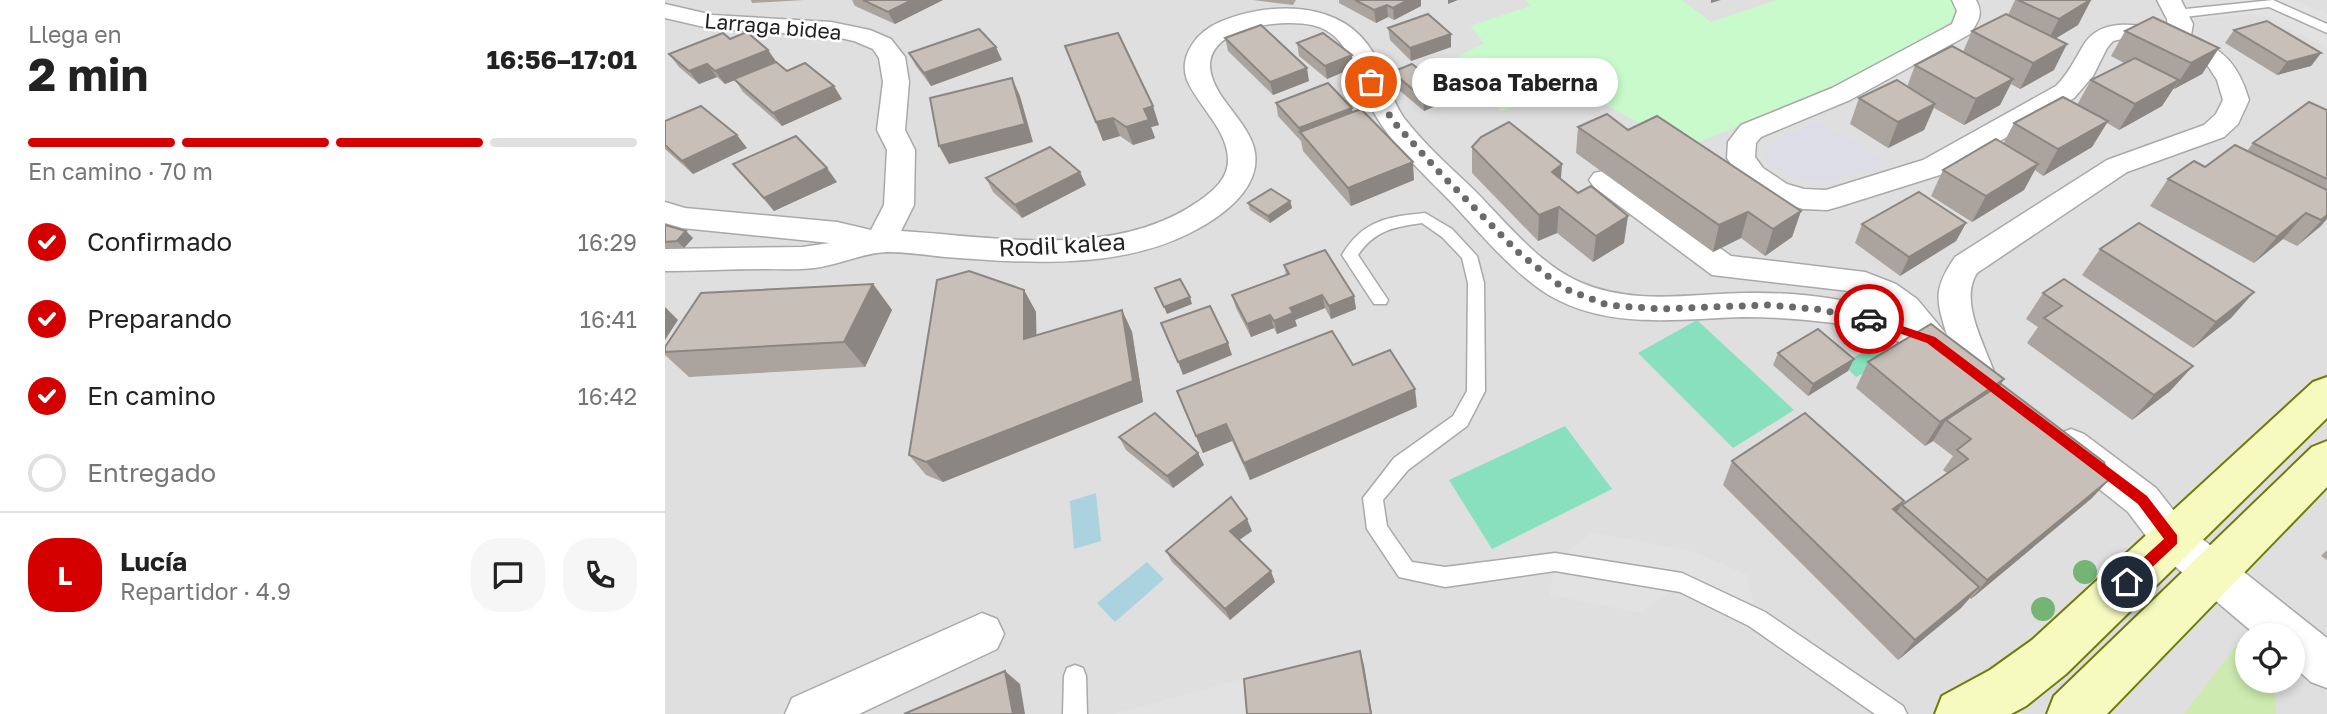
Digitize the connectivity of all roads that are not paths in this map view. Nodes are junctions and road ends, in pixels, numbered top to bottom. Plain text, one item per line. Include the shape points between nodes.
1 (1964, 0) edge
2 (2267, 2) edge
3 (1243, 10) edge
4 (665, 11) edge
5 (2174, 17) edge
6 (2327, 29) edge
7 (1604, 180) edge
8 (665, 212) edge
9 (880, 242) junction
10 (665, 260) edge
11 (1381, 300) dead end
12 (1931, 340) junction
13 (2327, 393) edge
14 (2050, 429) edge
15 (2327, 459) edge
16 (2172, 539) junction
17 (2213, 574) junction
18 (2274, 623) edge
19 (982, 634) dead end
20 (2305, 648) edge
21 (2327, 666) edge
22 (1075, 676) dead end
23 (808, 714) edge
24 (1075, 714) edge
25 (1895, 714) edge
26 (1960, 714) edge
27 (2072, 714) edge

1 - 5 street via 1969,11 1961,29 1842,94 1751,131 1742,142 1741,158 1753,175 1776,191 1827,200 1908,177 2065,92 2103,36
2 - 5 lane
2 - 6 lane
3 - 9 street, Rodil kalea via 1205,44 1197,71 1242,150 1240,178 1223,198 1192,220 1128,243 1070,248
3 - 12 street via 1309,17 1346,31 1359,48 1392,120 1519,253 1563,288 1607,305 1816,309 1864,317
4 - 9 street, Larraga bidea via 713,22 831,29 882,44 892,57 896,82 891,130 901,150 899,205
5 - 12 street via 2230,80 2236,100 2228,118 2214,131 2117,166 1966,265 1956,280 1953,302 1987,381
7 - 12 street via 1723,267 1853,280 1884,292 1905,308
8 - 9 street via 682,218 837,233
9 - 10 street, Rodil kalea via 812,257
11 - 25 lane via 1350,256 1362,237 1381,227 1425,218 1469,256 1476,283 1476,391 1460,421 1401,464 1373,498 1377,529 1406,570 1445,577 1555,562 1682,583 1757,619
13 - 16 main road
14 - 16 street via 2142,500
15 - 17 main road
16 - 17 street
16 - 26 main road via 2049,657
17 - 18 street
17 - 27 main road
19 - 23 street
20 - 21 street
22 - 24 lane

